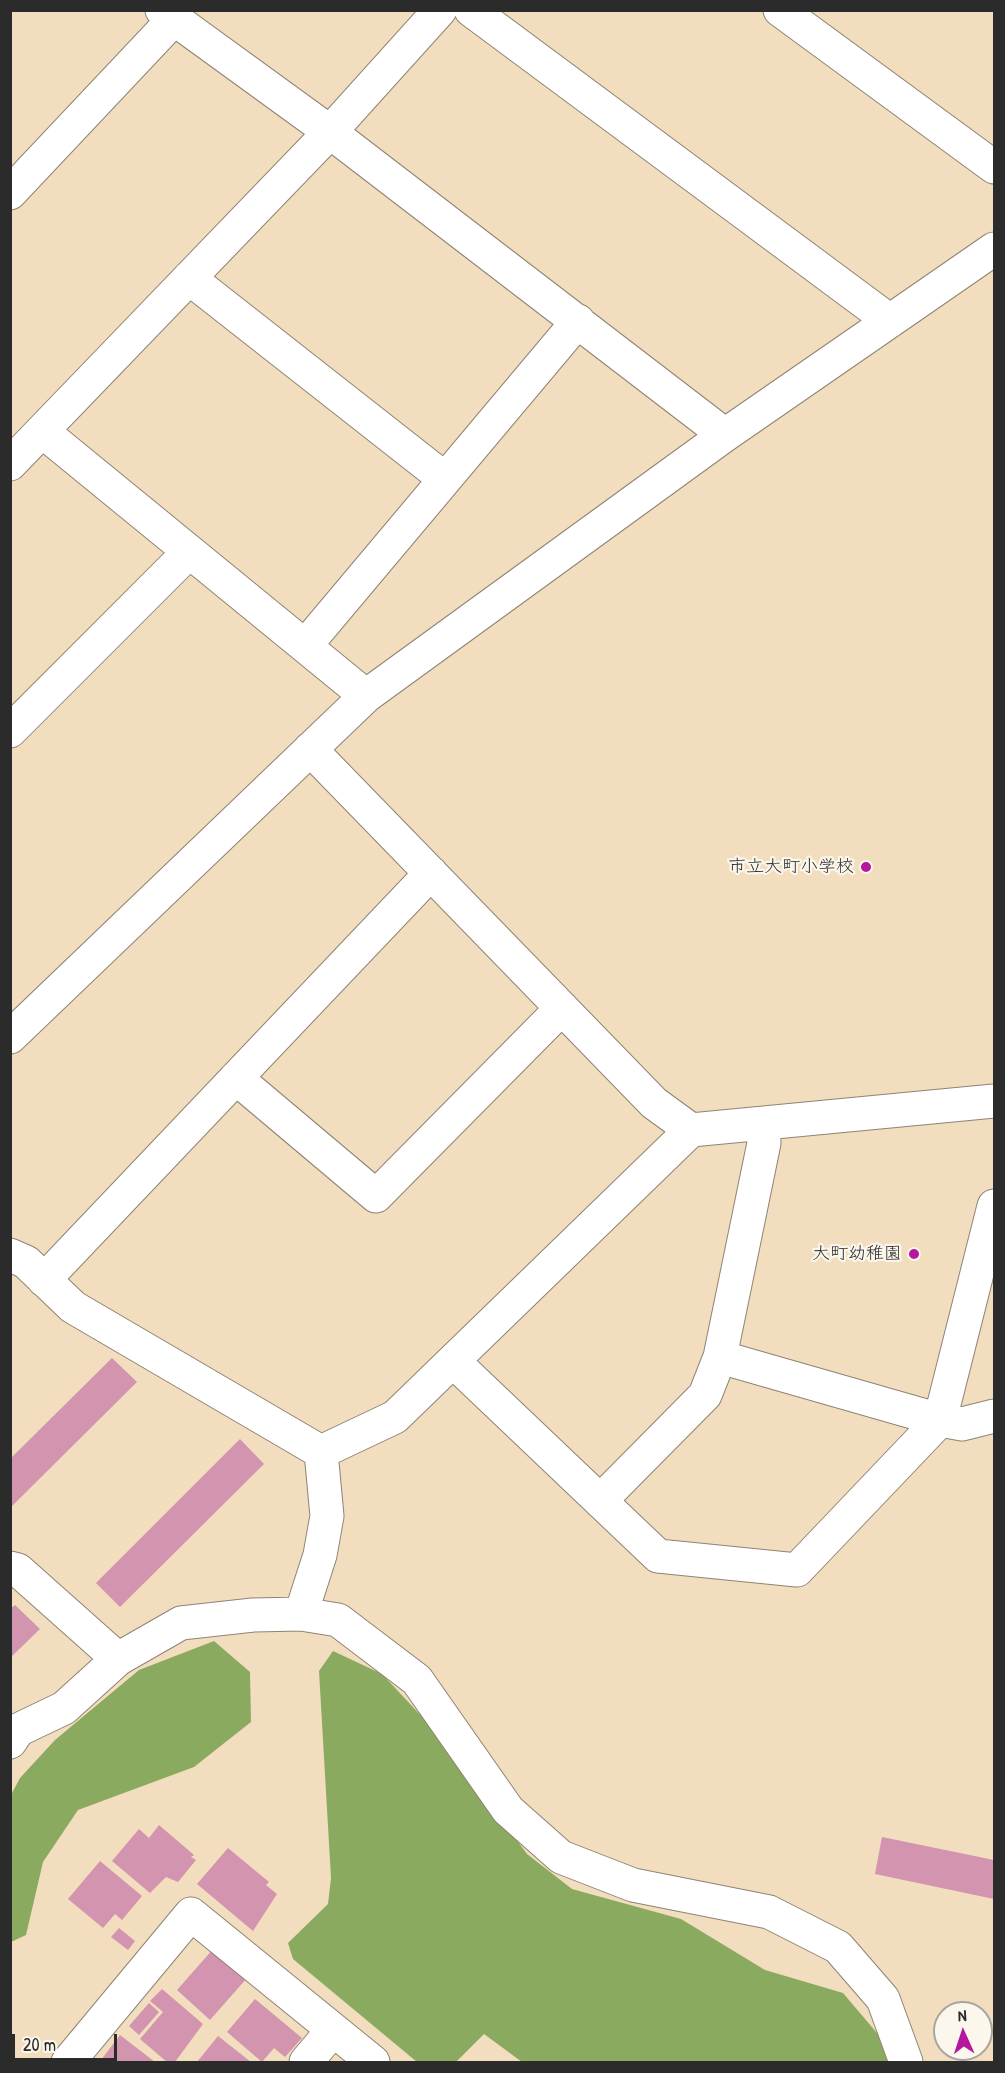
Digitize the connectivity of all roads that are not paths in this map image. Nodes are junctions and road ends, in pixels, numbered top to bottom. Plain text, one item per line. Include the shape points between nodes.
1 (440, 10) edge
2 (471, 10) edge
3 (780, 10) edge
4 (168, 15) edge
5 (330, 132) junction
6 (994, 167) edge
7 (10, 193) edge
8 (994, 249) edge
9 (189, 278) junction
10 (578, 321) junction
11 (890, 321) junction
12 (42, 431) junction
13 (725, 435) junction
14 (10, 464) edge
15 (445, 479) junction
16 (189, 552) junction
17 (305, 646) junction
18 (366, 696) junction
19 (10, 730) edge
20 (310, 749) junction
21 (431, 873) junction
22 (562, 1008) junction
23 (10, 1037) edge
24 (236, 1078) junction
25 (994, 1101) edge
26 (763, 1123) junction
27 (691, 1130) junction
28 (994, 1206) edge
29 (10, 1255) edge
30 (44, 1280) junction
31 (720, 1357) junction
32 (453, 1361) junction
33 (994, 1416) edge
34 (940, 1419) junction
35 (321, 1452) junction
36 (600, 1500) junction
37 (10, 1568) edge
38 (301, 1614) junction
39 (118, 1659) junction
40 (10, 1742) edge
41 (333, 2030) junction
42 (68, 2062) edge
43 (306, 2062) edge
44 (374, 2062) edge
45 (906, 2062) edge

1 - 5 street
2 - 11 street
3 - 6 street
4 - 5 street
4 - 7 street
5 - 9 street
5 - 10 street
8 - 11 street
9 - 12 street
9 - 15 street
10 - 13 street
10 - 15 street
11 - 13 street
12 - 14 street
12 - 16 street
13 - 18 street
15 - 17 street
16 - 17 street
16 - 19 street
17 - 18 street
18 - 20 street
20 - 21 street
20 - 23 street
21 - 22 street
21 - 24 street
22 - 24 street via 376,1196
22 - 27 street via 654,1104
24 - 30 street
25 - 26 street
26 - 27 street
26 - 31 street via 764,1143
27 - 32 street
28 - 34 street
29 - 30 street via 26,1262
30 - 35 street via 73,1307
31 - 34 street
31 - 36 street via 705,1395
32 - 35 street via 395,1417
32 - 36 street
33 - 34 street via 962,1424
34 - 36 street via 797,1570 658,1556
35 - 38 street via 327,1516 320,1555
37 - 39 street via 18,1570
38 - 39 street via 181,1623
38 - 45 street via 338,1620 417,1680 508,1809 561,1857 633,1885 769,1912 838,1947 884,1999
39 - 40 street via 64,1708 18,1731
41 - 42 street via 191,1914
41 - 43 street
41 - 44 street

